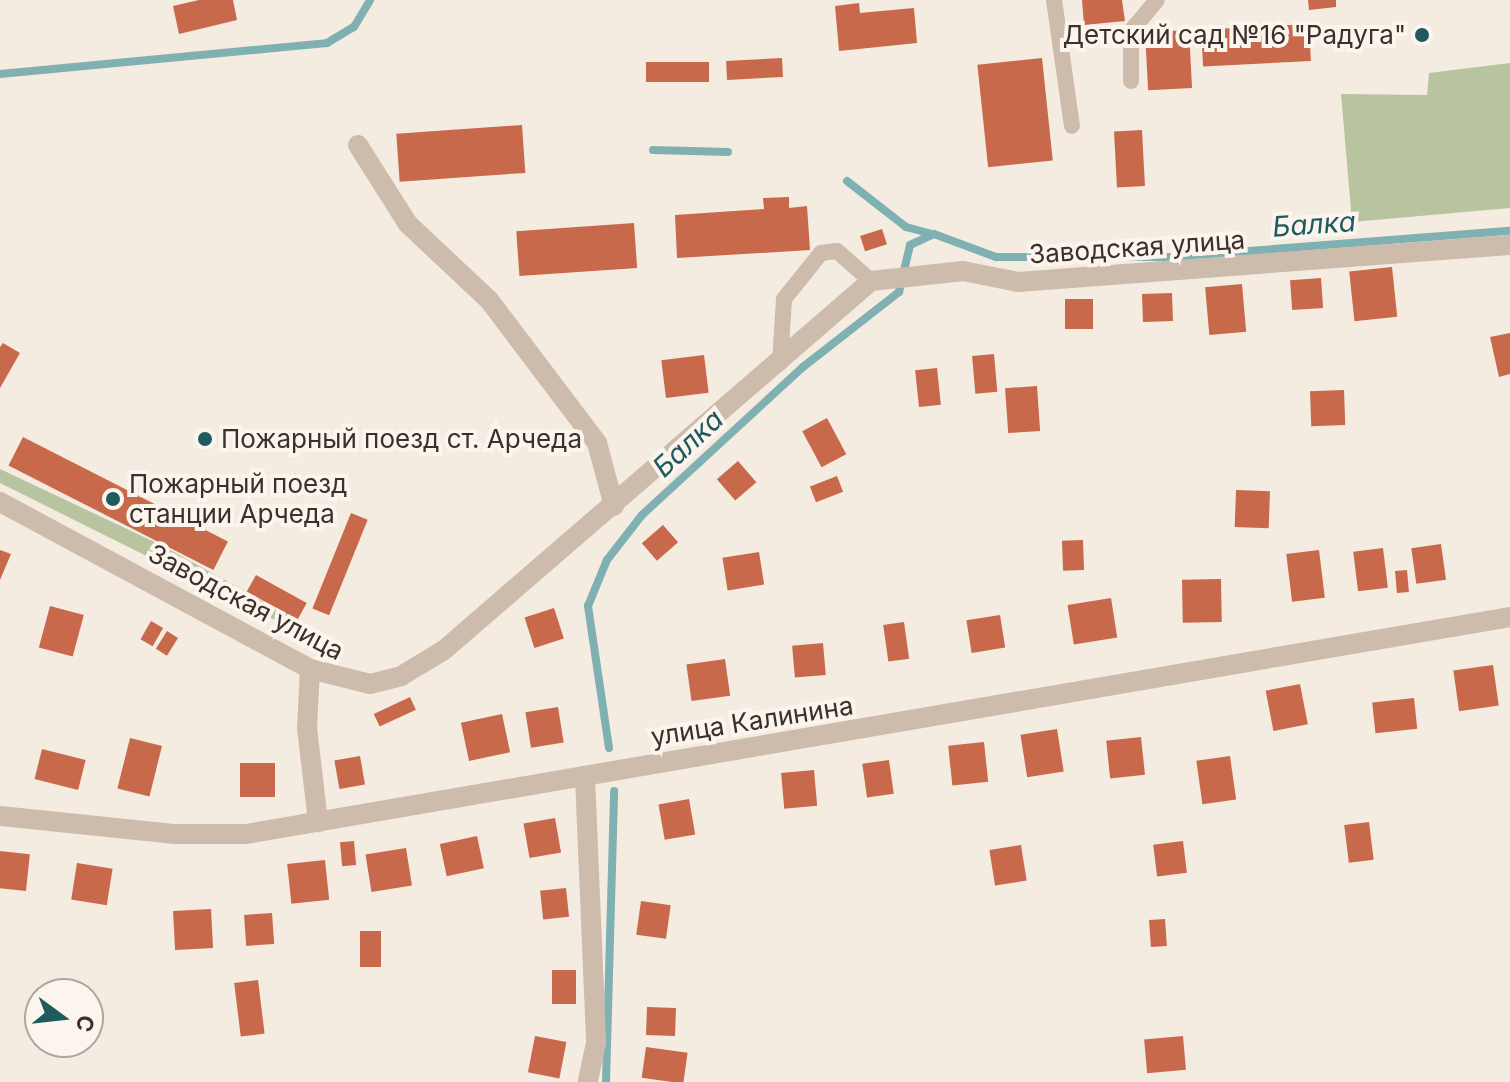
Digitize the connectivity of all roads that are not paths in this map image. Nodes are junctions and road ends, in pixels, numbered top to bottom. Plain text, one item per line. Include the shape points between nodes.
1 (1054, 0) edge
2 (1157, 0) edge
3 (1131, 81) dead end
4 (1072, 126) dead end
5 (358, 145) dead end
6 (1510, 245) edge
7 (871, 281) junction
8 (780, 363) junction
9 (0, 502) edge
10 (614, 506) junction
11 (1510, 617) edge
12 (310, 669) junction
13 (585, 777) junction
14 (0, 816) edge
15 (318, 822) junction
16 (588, 1082) edge

1 - 4 lane
2 - 3 lane via 1131,31
5 - 10 street via 408,224 489,300 597,443
6 - 7 street, Заводская улица via 1018,282 963,271
7 - 8 street, Заводская улица
7 - 8 lane via 837,251 821,253 784,299
8 - 10 street, Заводская улица
9 - 12 street, Заводская улица
10 - 12 street, Заводская улица via 444,650 401,676 370,684
11 - 13 street, улица Калинина
12 - 15 street via 307,728
13 - 15 street, улица Калинина
13 - 16 street via 596,1043
14 - 15 street, улица Калинина via 173,834 246,834

